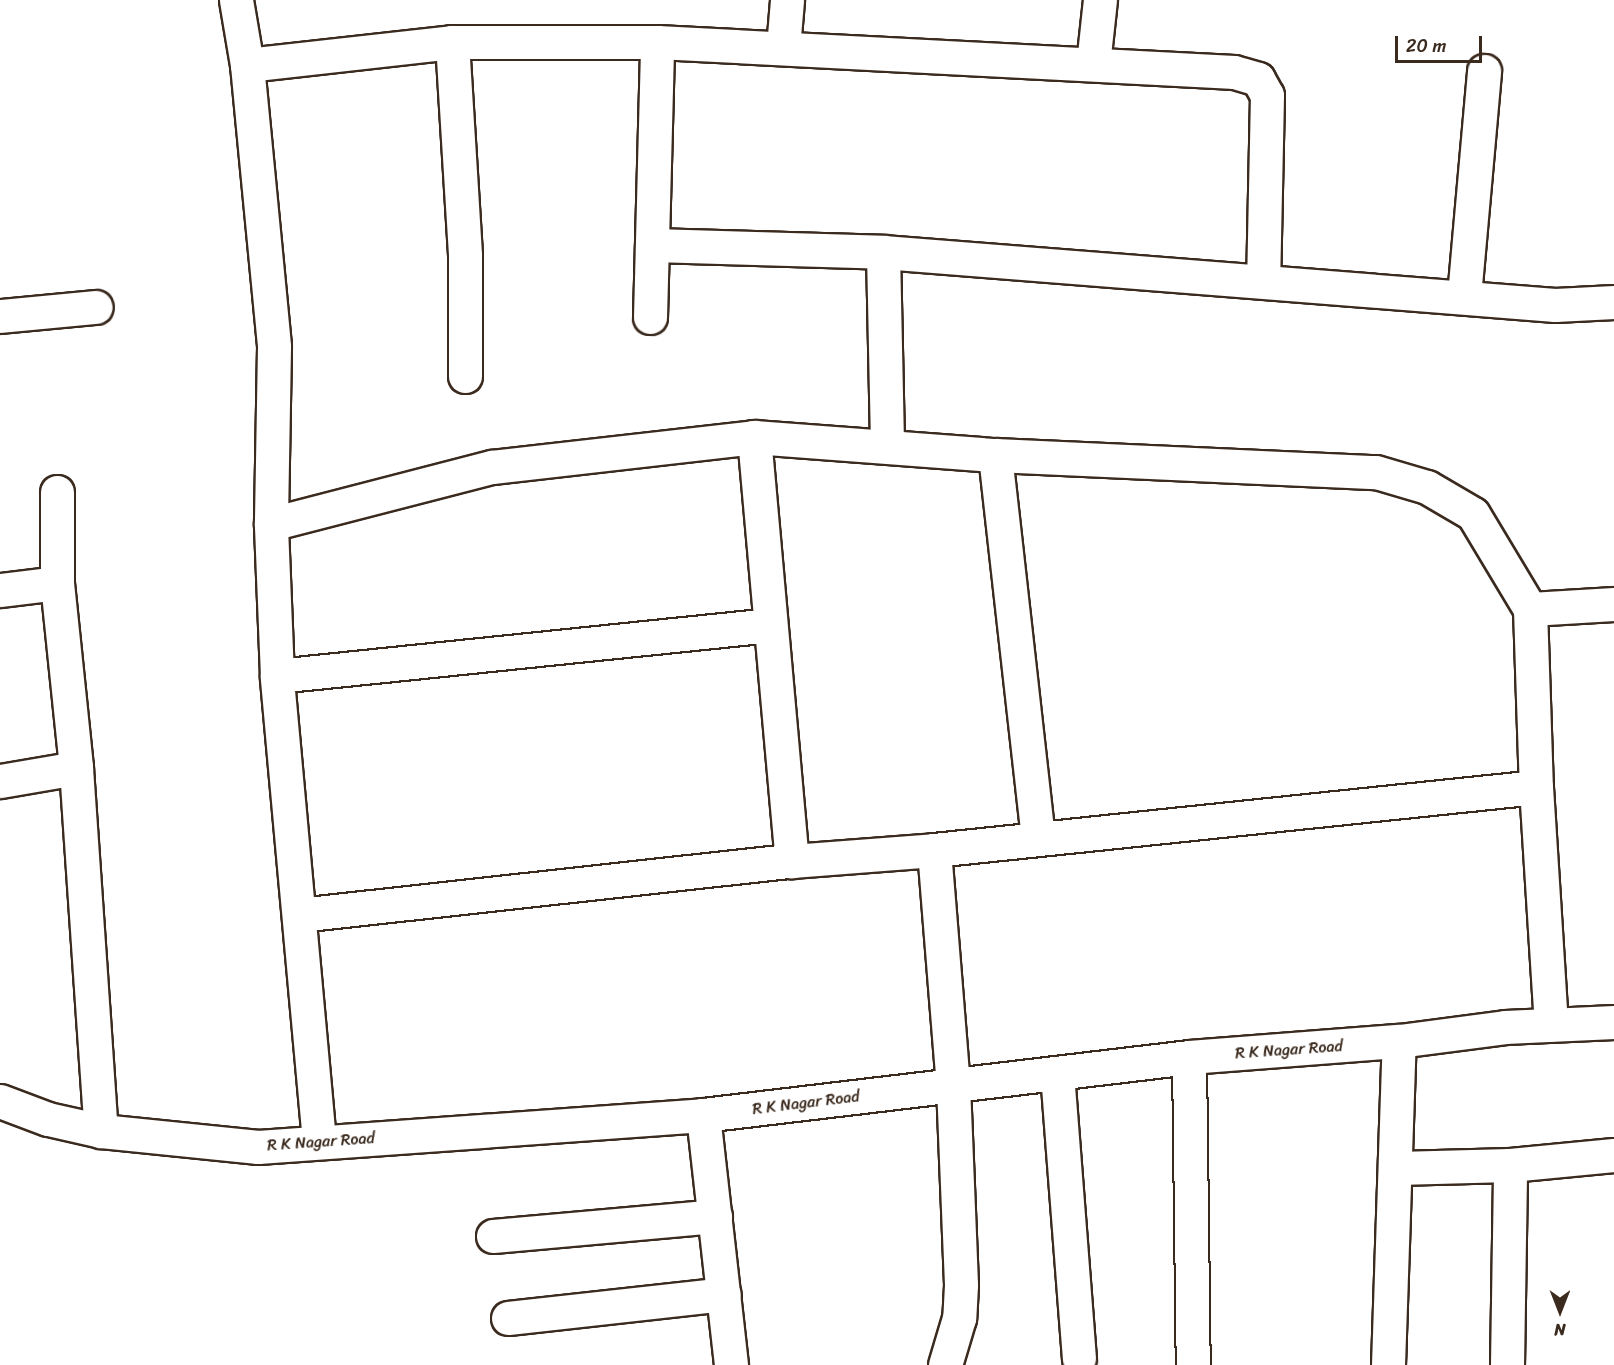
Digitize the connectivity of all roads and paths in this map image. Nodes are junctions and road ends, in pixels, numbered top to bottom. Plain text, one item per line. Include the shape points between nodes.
1 (236, 0) edge
2 (787, 0) edge
3 (1100, 0) edge
4 (452, 42) junction
5 (657, 42) junction
6 (783, 48) junction
7 (1093, 64) junction
8 (247, 65) junction
9 (1484, 71) dead end
10 (652, 245) junction
11 (883, 252) junction
12 (1263, 280) junction
13 (1464, 296) junction
14 (1614, 302) edge
15 (96, 307) dead end
16 (0, 316) edge
17 (650, 317) dead end
18 (465, 376) dead end
19 (754, 437) junction
20 (887, 446) junction
21 (995, 455) junction
22 (57, 492) dead end
23 (271, 524) junction
24 (57, 583) junction
25 (0, 590) edge
26 (1614, 604) edge
27 (1530, 609) junction
28 (770, 625) junction
29 (277, 676) junction
30 (76, 768) junction
31 (0, 781) edge
32 (1536, 787) junction
33 (1038, 839) junction
34 (934, 850) junction
35 (792, 861) junction
36 (299, 915) junction
37 (1614, 1022) edge
38 (1551, 1025) junction
39 (1399, 1041) junction
40 (1189, 1057) junction
41 (1057, 1073) junction
42 (953, 1086) junction
43 (0, 1101) edge
44 (703, 1114) junction
45 (101, 1131) junction
46 (319, 1141) junction
47 (1614, 1155) edge
48 (1510, 1165) junction
49 (1397, 1168) junction
50 (715, 1216) junction
51 (493, 1236) dead end
52 (724, 1294) junction
53 (508, 1318) dead end
54 (1079, 1358) dead end
55 (731, 1365) edge
56 (945, 1365) edge
57 (1193, 1365) edge
58 (1388, 1365) edge
59 (1507, 1365) edge

1 - 8 street
2 - 6 street
3 - 7 street
4 - 5 street
4 - 8 street
4 - 18 street via 465,255
5 - 6 street
5 - 10 street
6 - 7 street
7 - 12 street via 1234,72 1258,79 1267,95 1268,120
8 - 23 street via 274,347
9 - 13 street
10 - 11 street
10 - 17 street
11 - 12 street
11 - 20 street
12 - 13 street
13 - 14 street via 1555,305
15 - 16 street
19 - 20 street
19 - 23 street via 492,467
19 - 28 street
20 - 21 street
21 - 27 street via 1376,472 1427,487 1473,514
21 - 33 street
22 - 24 street
23 - 29 street
24 - 25 street
24 - 30 street
26 - 27 street
27 - 32 street
28 - 29 street
28 - 35 street
29 - 36 street
30 - 31 street
30 - 45 street
32 - 33 street
32 - 38 street
33 - 34 street
34 - 35 street
34 - 42 street
35 - 36 street
36 - 46 street
37 - 38 street, R K Nagar Road
38 - 39 street, R K Nagar Road
39 - 40 street, R K Nagar Road
39 - 49 street
40 - 41 street, R K Nagar Road
40 - 57 street
41 - 42 street, R K Nagar Road
41 - 54 street
42 - 44 street, R K Nagar Road
42 - 56 street via 961,1285 959,1318
43 - 45 street, R K Nagar Road via 48,1119
44 - 46 street, R K Nagar Road via 438,1136
44 - 50 street
45 - 46 street, R K Nagar Road via 258,1147
47 - 48 street
48 - 49 street
48 - 59 street
49 - 58 street
50 - 51 street
50 - 52 street
52 - 53 street
52 - 55 street

